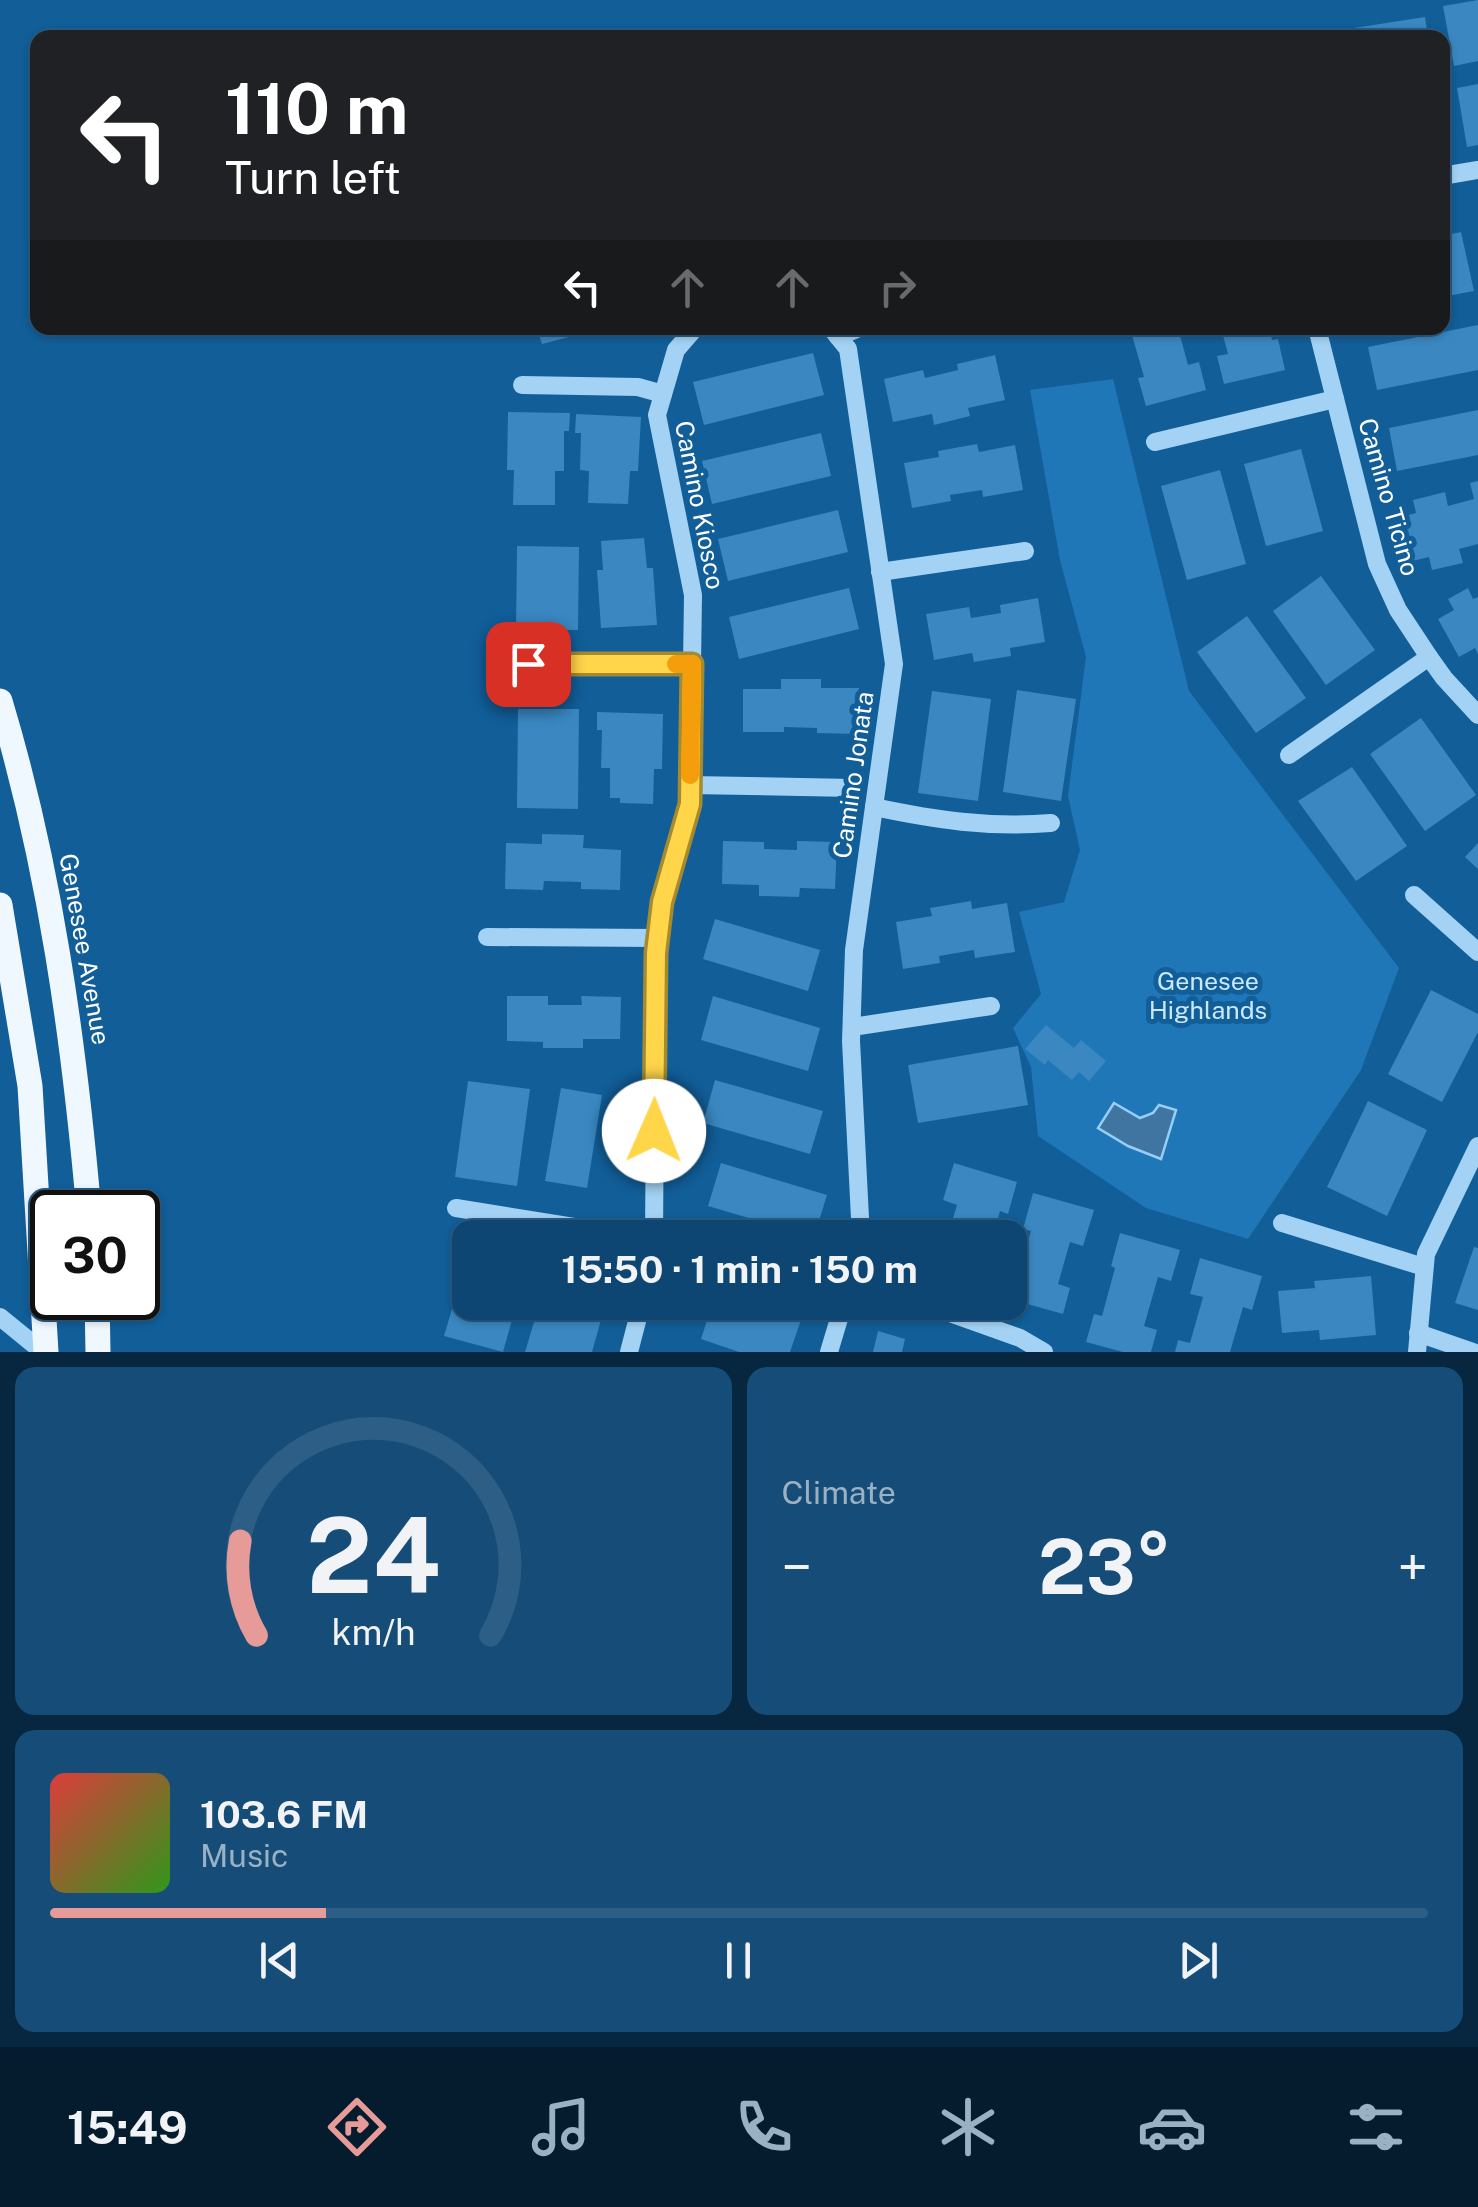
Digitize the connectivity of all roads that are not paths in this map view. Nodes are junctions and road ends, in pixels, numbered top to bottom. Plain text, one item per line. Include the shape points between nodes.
1 (1478, 170) edge
2 (1450, 175) edge
3 (686, 335) edge
4 (836, 335) edge
5 (1319, 335) edge
6 (522, 384) dead end
7 (663, 394) junction
8 (1335, 399) junction
9 (1156, 442) dead end
10 (1025, 551) dead end
11 (880, 572) junction
12 (1429, 657) junction
13 (528, 664) dead end
14 (692, 664) junction
15 (0, 701) edge
16 (1478, 715) edge
17 (1289, 755) dead end
18 (690, 785) junction
19 (852, 788) dead end
20 (874, 807) junction
21 (1051, 823) dead end
22 (1414, 895) dead end
23 (0, 905) edge
24 (487, 937) dead end
25 (658, 938) junction
26 (1478, 952) edge
27 (991, 1006) dead end
28 (852, 1027) junction
29 (1478, 1146) edge
30 (87, 1190) edge
31 (456, 1208) dead end
32 (531, 1220) edge
33 (654, 1220) edge
34 (859, 1220) edge
35 (1282, 1223) dead end
36 (1424, 1267) junction
37 (0, 1317) edge
38 (97, 1320) edge
39 (637, 1320) edge
40 (839, 1320) edge
41 (970, 1320) edge
42 (1418, 1343) edge
43 (44, 1352) edge
44 (98, 1352) edge
45 (628, 1352) edge
46 (830, 1352) edge
47 (1044, 1352) edge
48 (1473, 1352) edge

1 - 2 street
3 - 7 street, Camino Kiosco
4 - 11 street, Camino Jonata via 848,350
5 - 8 street, Camino Ticino
6 - 7 street via 638,387
7 - 14 street, Camino Kiosco via 656,415 693,595
8 - 9 street
8 - 12 street, Camino Ticino via 1377,564
10 - 11 street
11 - 20 street, Camino Jonata via 894,664
12 - 16 street, Camino Ticino
12 - 17 street
13 - 14 street
14 - 18 street, Camino Kiosco
15 - 30 main road, Genesee Avenue via 56,941
18 - 19 street
18 - 25 street, Camino Kiosco
20 - 21 street via 938,821
20 - 28 street, Camino Jonata via 854,950
22 - 26 street
23 - 43 main road via 30,1086
24 - 25 street
25 - 33 street, Camino Kiosco
27 - 28 street
28 - 34 street, Camino Jonata
29 - 36 street
31 - 32 street
35 - 36 street
36 - 42 street
37 - 43 street
38 - 44 main road
39 - 45 street
40 - 46 street
41 - 47 street
42 - 48 street

